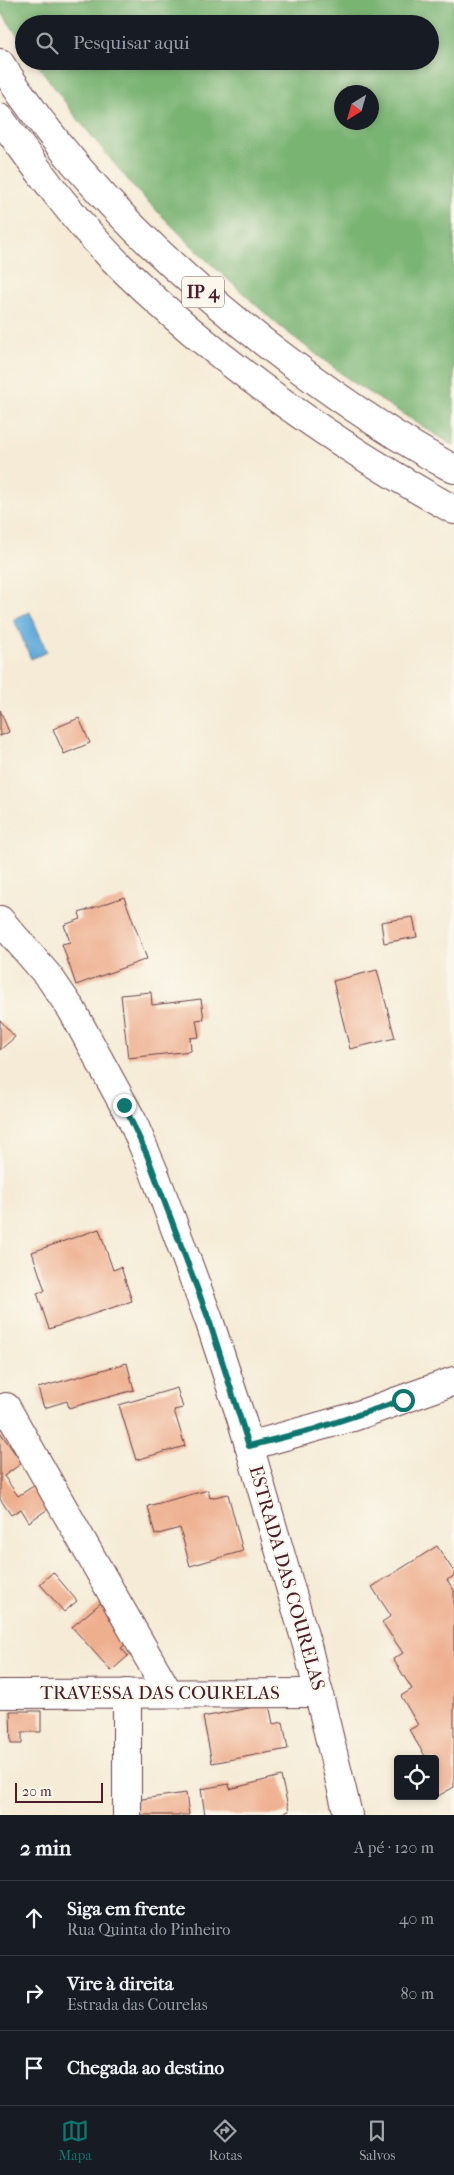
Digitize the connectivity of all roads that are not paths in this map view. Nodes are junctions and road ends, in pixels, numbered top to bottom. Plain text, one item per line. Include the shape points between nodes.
1 (0, 62) edge
2 (0, 118) edge
3 (0, 147) edge
4 (76, 218) junction
5 (454, 469) edge
6 (454, 510) edge
7 (0, 920) edge
8 (454, 1381) edge
9 (6, 1407) dead end
10 (249, 1446) junction
11 (168, 1692) junction
12 (127, 1693) junction
13 (319, 1693) junction
14 (0, 1694) edge
15 (127, 1815) edge
16 (348, 1815) edge

1 - 5 main road, IP 4 via 55,139 111,206 173,266 240,325 336,397 411,446
2 - 4 main road, IP 4
3 - 4 main road
4 - 6 main road, IP 4 via 126,272 251,381 331,437
7 - 10 main road, ESTRADA DAS COURELAS via 56,986 132,1120 209,1320
8 - 10 main road via 353,1417
9 - 11 main road
10 - 13 main road, ESTRADA DAS COURELAS
11 - 12 main road, TRAVESSA DAS COURELAS
11 - 13 main road, TRAVESSA DAS COURELAS
12 - 14 main road, TRAVESSA DAS COURELAS
12 - 15 main road
13 - 16 main road, ESTRADA DAS COURELAS

